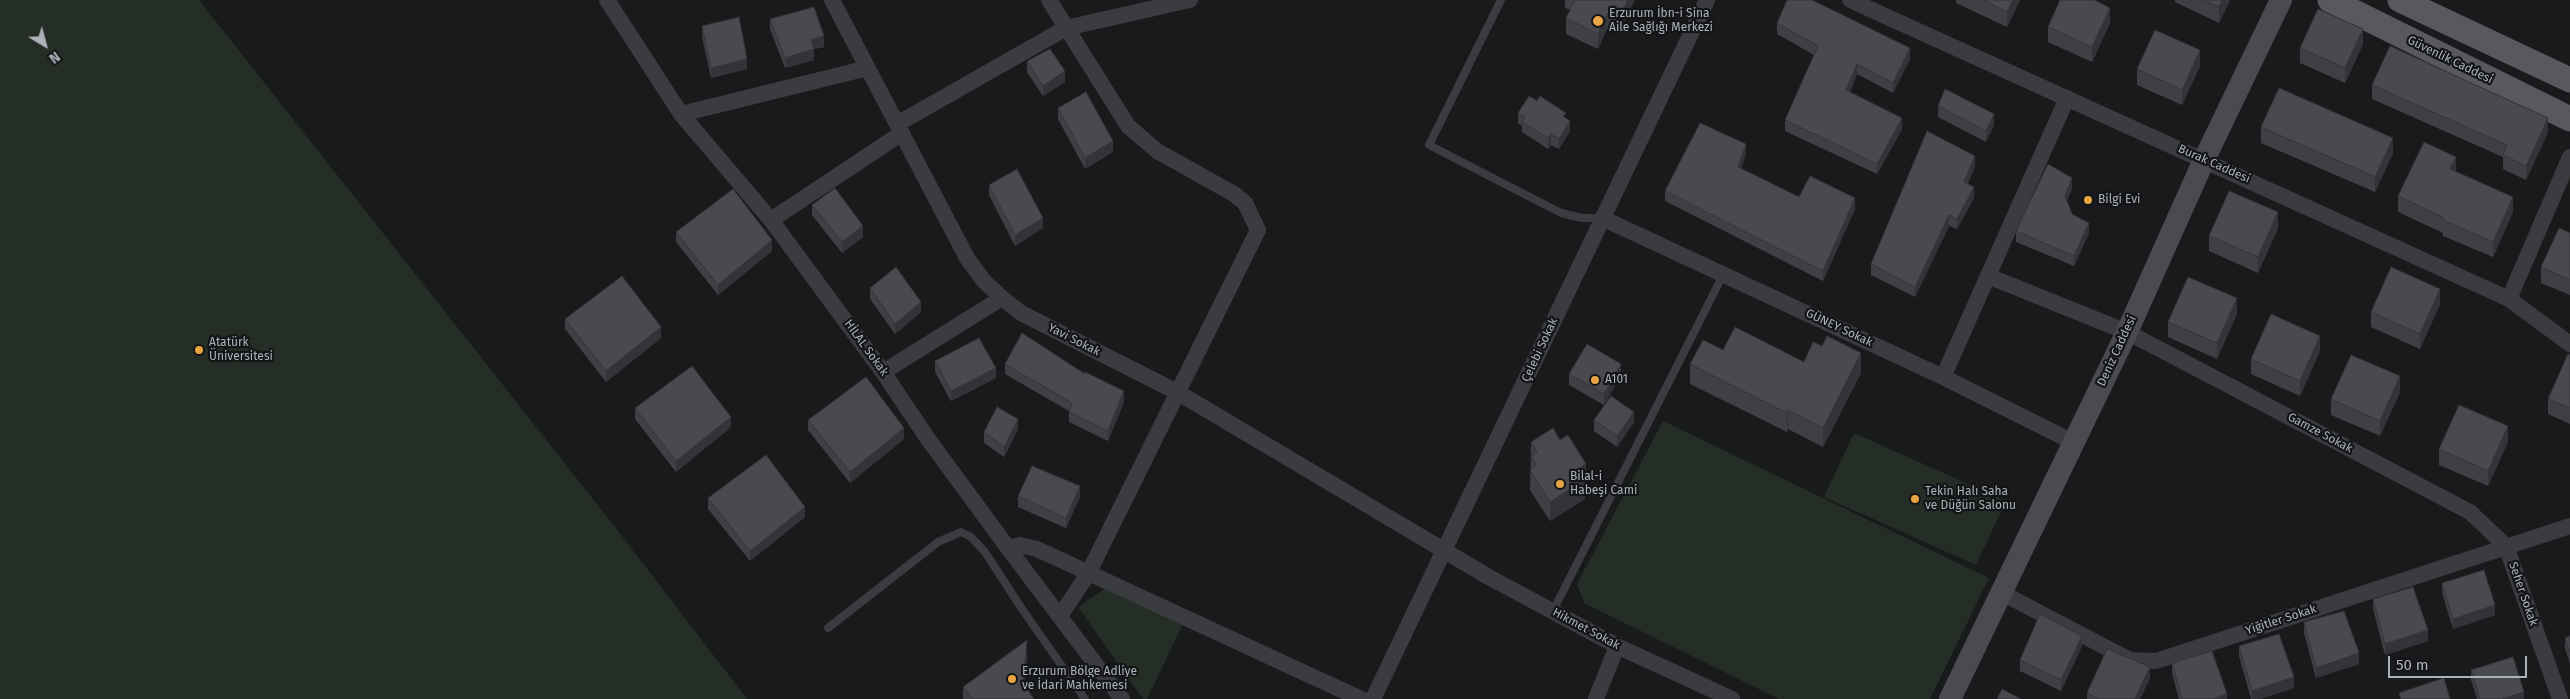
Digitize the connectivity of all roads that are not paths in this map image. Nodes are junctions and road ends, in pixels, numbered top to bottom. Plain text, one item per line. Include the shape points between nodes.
1 (607, 0) edge
2 (832, 0) edge
3 (1049, 0) edge
4 (1190, 0) edge
5 (1501, 0) edge
6 (1707, 0) edge
7 (1850, 0) edge
8 (2281, 0) edge
9 (2330, 0) edge
10 (2400, 0) edge
11 (1066, 28) junction
12 (868, 68) junction
13 (2570, 80) edge
14 (2067, 98) junction
15 (681, 114) junction
16 (2570, 119) edge
17 (899, 129) junction
18 (2570, 157) edge
19 (2204, 160) junction
20 (1602, 218) junction
21 (771, 220) junction
22 (1723, 275) junction
23 (1988, 276) junction
24 (1002, 298) junction
25 (2509, 300) junction
26 (2127, 332) junction
27 (2570, 344) edge
28 (883, 372) junction
29 (1943, 377) junction
30 (1177, 392) junction
31 (2073, 442) junction
32 (2570, 526) edge
33 (2506, 546) junction
34 (1008, 548) junction
35 (1445, 552) junction
36 (1088, 574) junction
37 (2000, 592) junction
38 (1553, 611) junction
39 (1060, 616) junction
40 (828, 628) dead end
41 (1617, 646) junction
42 (1085, 699) edge
43 (1122, 699) edge
44 (1361, 699) edge
45 (1373, 699) edge
46 (1596, 699) edge
47 (1732, 699) edge
48 (1950, 699) edge
49 (2560, 699) edge

1 - 15 street, HİLAL Sokak
2 - 12 street, Yavi Sokak
3 - 11 street
4 - 11 street
5 - 20 lane via 1429,144 1561,213
6 - 20 street, Çelebi Sokak
7 - 14 street, Burak Caddesi
8 - 19 street, Deniz Caddesi
9 - 16 main road, Güvenlik Caddesi
10 - 13 main road
11 - 17 street
11 - 30 street via 1135,132 1157,151 1234,194 1245,203 1258,230
12 - 15 street
12 - 17 street, Yavi Sokak
14 - 19 street, Burak Caddesi
14 - 23 street
15 - 21 street, HİLAL Sokak
17 - 21 street
17 - 24 street, Yavi Sokak via 967,258
18 - 25 street
19 - 25 street, Burak Caddesi
19 - 26 street, Deniz Caddesi
20 - 22 street, GÜNEY Sokak
20 - 35 street, Çelebi Sokak
21 - 28 street, HİLAL Sokak
22 - 29 street, GÜNEY Sokak
22 - 38 lane
23 - 26 street, Gamze Sokak
23 - 29 street
24 - 28 street
24 - 30 street, Yavi Sokak via 1021,313
25 - 27 street, Burak Caddesi
26 - 31 street, Deniz Caddesi
26 - 33 street, Gamze Sokak via 2470,512
28 - 34 street, HİLAL Sokak
29 - 31 street, GÜNEY Sokak
30 - 35 street, Yavi Sokak
30 - 36 street
31 - 37 street, Deniz Caddesi
32 - 33 street, Yiğitler Sokak
33 - 37 street, Yiğitler Sokak via 2156,661 2130,660
33 - 49 street, Seher Sokak
34 - 36 street via 1029,546
34 - 39 street, HİLAL Sokak
35 - 38 street, Hikmet Sokak
35 - 45 street, Çelebi Sokak
36 - 39 street
36 - 44 street
37 - 48 street, Deniz Caddesi
38 - 41 street, Hikmet Sokak
39 - 43 street, HİLAL Sokak
40 - 42 lane via 938,542 961,532 971,536 986,552 1022,610
41 - 46 street
41 - 47 street, Hikmet Sokak

